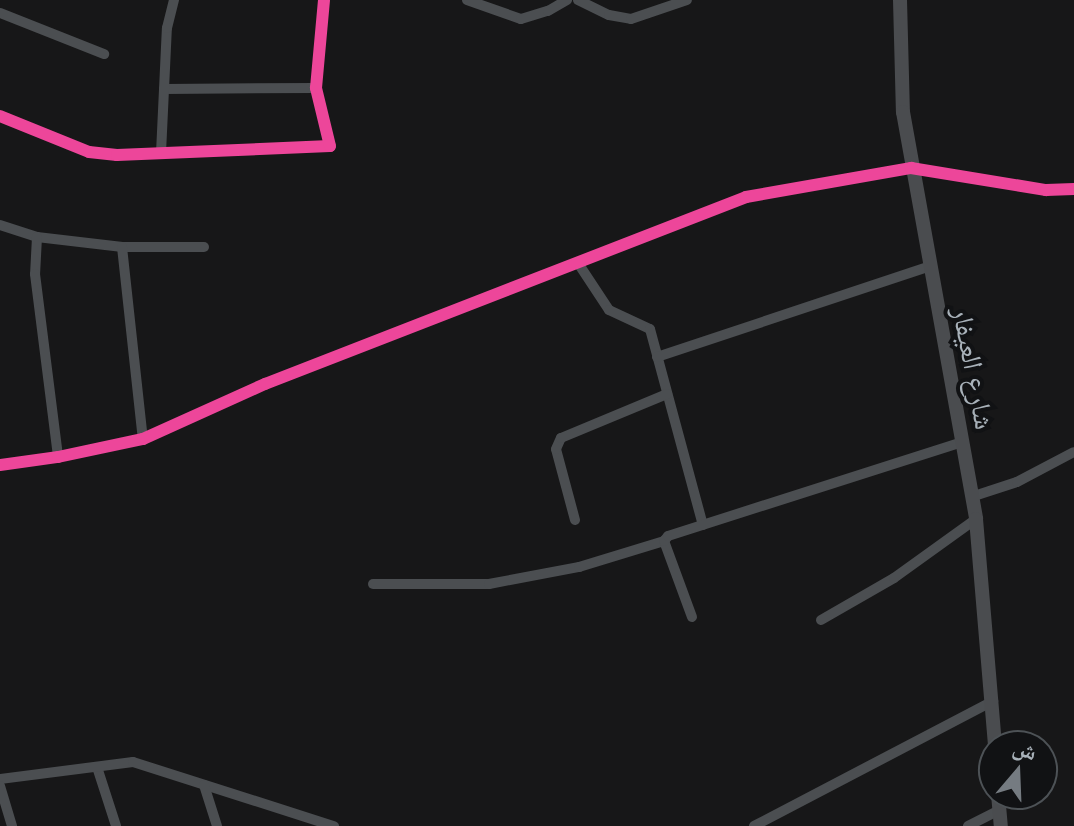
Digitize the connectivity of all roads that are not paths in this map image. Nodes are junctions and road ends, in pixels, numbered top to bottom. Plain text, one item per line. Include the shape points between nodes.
1 (174, 0) edge
2 (324, 0) edge
3 (467, 0) edge
4 (567, 0) edge
5 (578, 0) edge
6 (687, 0) edge
7 (900, 0) edge
8 (0, 13) edge
9 (104, 54) dead end
10 (316, 88) junction
11 (164, 89) junction
12 (0, 116) edge
13 (161, 153) junction
14 (911, 168) junction
15 (1074, 189) edge
16 (0, 225) edge
17 (37, 237) junction
18 (122, 247) junction
19 (204, 247) dead end
20 (578, 263) junction
21 (928, 267) junction
22 (657, 357) junction
23 (667, 394) junction
24 (143, 439) junction
25 (962, 442) junction
26 (1074, 452) edge
27 (58, 457) junction
28 (0, 465) edge
29 (971, 497) junction
30 (976, 519) junction
31 (575, 520) dead end
32 (703, 525) junction
33 (664, 541) junction
34 (373, 584) dead end
35 (692, 617) dead end
36 (821, 620) dead end
37 (993, 701) junction
38 (994, 730) edge
39 (97, 767) junction
40 (0, 779) edge
41 (204, 785) junction
42 (0, 786) edge
43 (999, 810) joint
44 (322, 824) edge
45 (12, 826) edge
46 (116, 826) edge
47 (217, 826) edge
48 (334, 826) edge
49 (754, 826) edge
50 (968, 826) edge
51 (1001, 826) edge

1 - 11 street
2 - 10 street
3 - 4 street via 521,19
5 - 6 street via 631,19
7 - 14 main road, شارع العيفار via 903,112
8 - 9 street
10 - 11 street
10 - 13 street via 330,146
11 - 13 street
12 - 13 street via 89,152
14 - 15 street via 1046,190
14 - 20 street via 746,197
14 - 21 main road, شارع العيفار
16 - 17 street
17 - 18 street
17 - 27 street via 35,274
18 - 19 street
18 - 24 street
20 - 22 street via 609,310 650,329
20 - 24 street via 265,384
21 - 22 street
21 - 25 main road, شارع العيفار
22 - 23 street
23 - 31 street via 561,438 556,449
23 - 32 street
24 - 27 street
25 - 29 main road, شارع العيفار
25 - 32 street
26 - 29 street via 1017,482
27 - 28 street
29 - 30 main road, شارع العيفار
30 - 36 street via 894,578
30 - 37 main road, شارع العيفار
32 - 33 street
33 - 34 street via 579,567 489,584
33 - 35 street
37 - 38 main road, شارع العيفار
37 - 49 street
39 - 40 street
39 - 41 street via 133,762
39 - 46 street
41 - 44 street
41 - 47 street
42 - 45 street
43 - 50 street
43 - 51 main road
44 - 48 street

